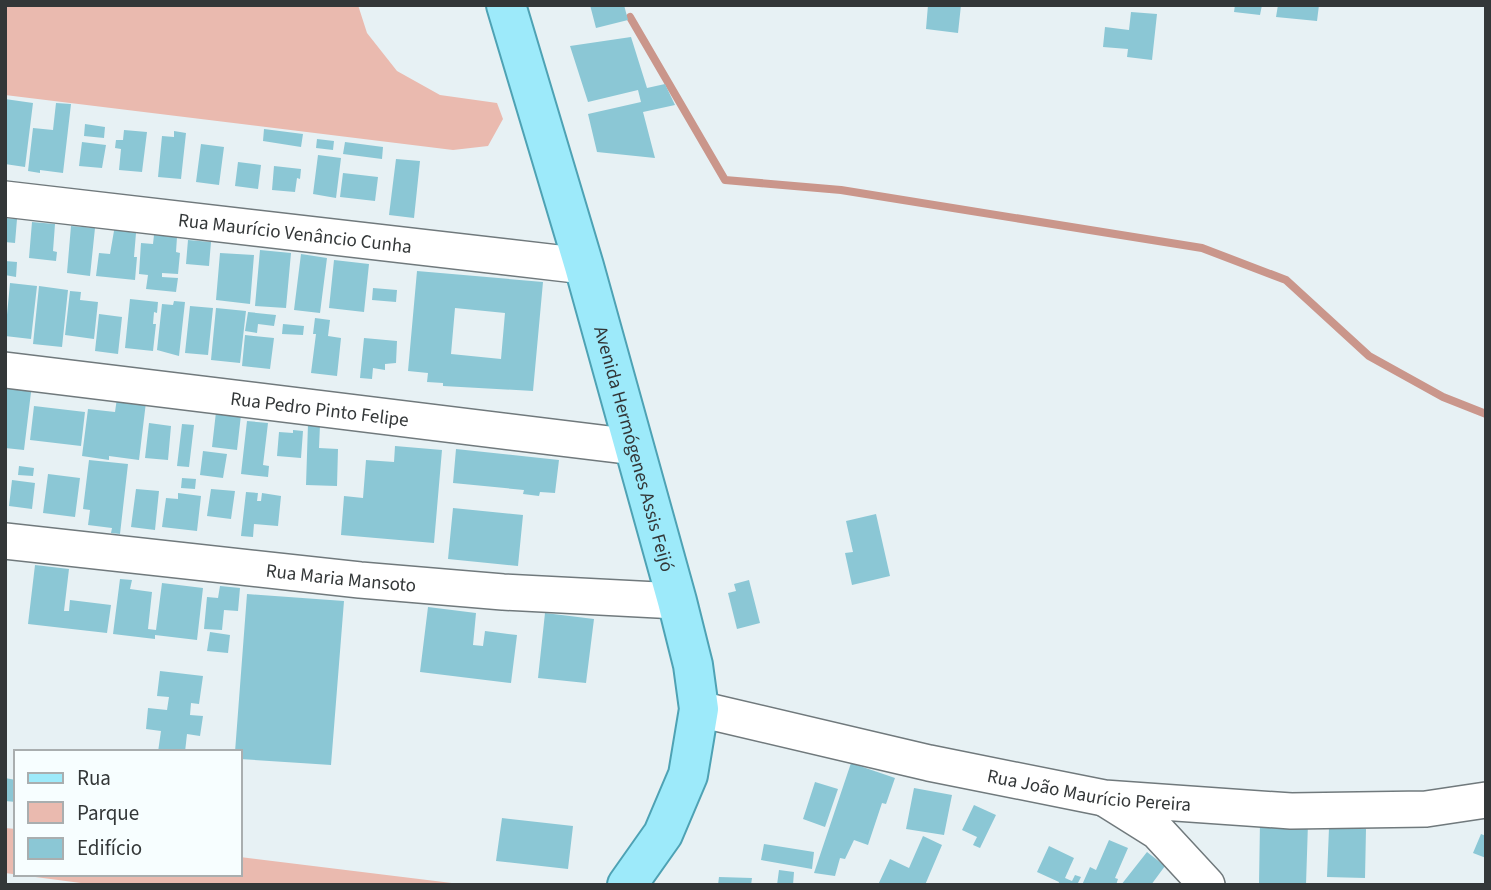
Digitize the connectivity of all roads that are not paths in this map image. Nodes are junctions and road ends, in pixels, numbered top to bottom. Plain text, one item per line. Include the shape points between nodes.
1 (506, 5) edge
2 (5, 200) edge
3 (584, 266) junction
4 (5, 370) edge
5 (634, 447) junction
6 (5, 541) edge
7 (677, 601) junction
8 (699, 709) junction
9 (1104, 798) junction
10 (1486, 800) edge
11 (1189, 878) edge
12 (627, 885) edge

1 - 3 main road, Avenida Hermógenes Assis Feijó
2 - 3 street, Rua Maurício Venâncio Cunha
3 - 5 main road, Avenida Hermógenes Assis Feijó
4 - 5 street, Rua Pedro Pinto Felipe
5 - 7 main road, Avenida Hermógenes Assis Feijó
6 - 7 street, Rua Maria Mansoto via 360,580
7 - 8 main road, Avenida Hermógenes Assis Feijó
8 - 9 street, Rua João Maurício Pereira
8 - 12 main road, Avenida Hermógenes Assis Feijó via 688,775 663,834
9 - 10 street, Rua João Maurício Pereira via 1291,811 1426,809
9 - 11 street via 1158,832

